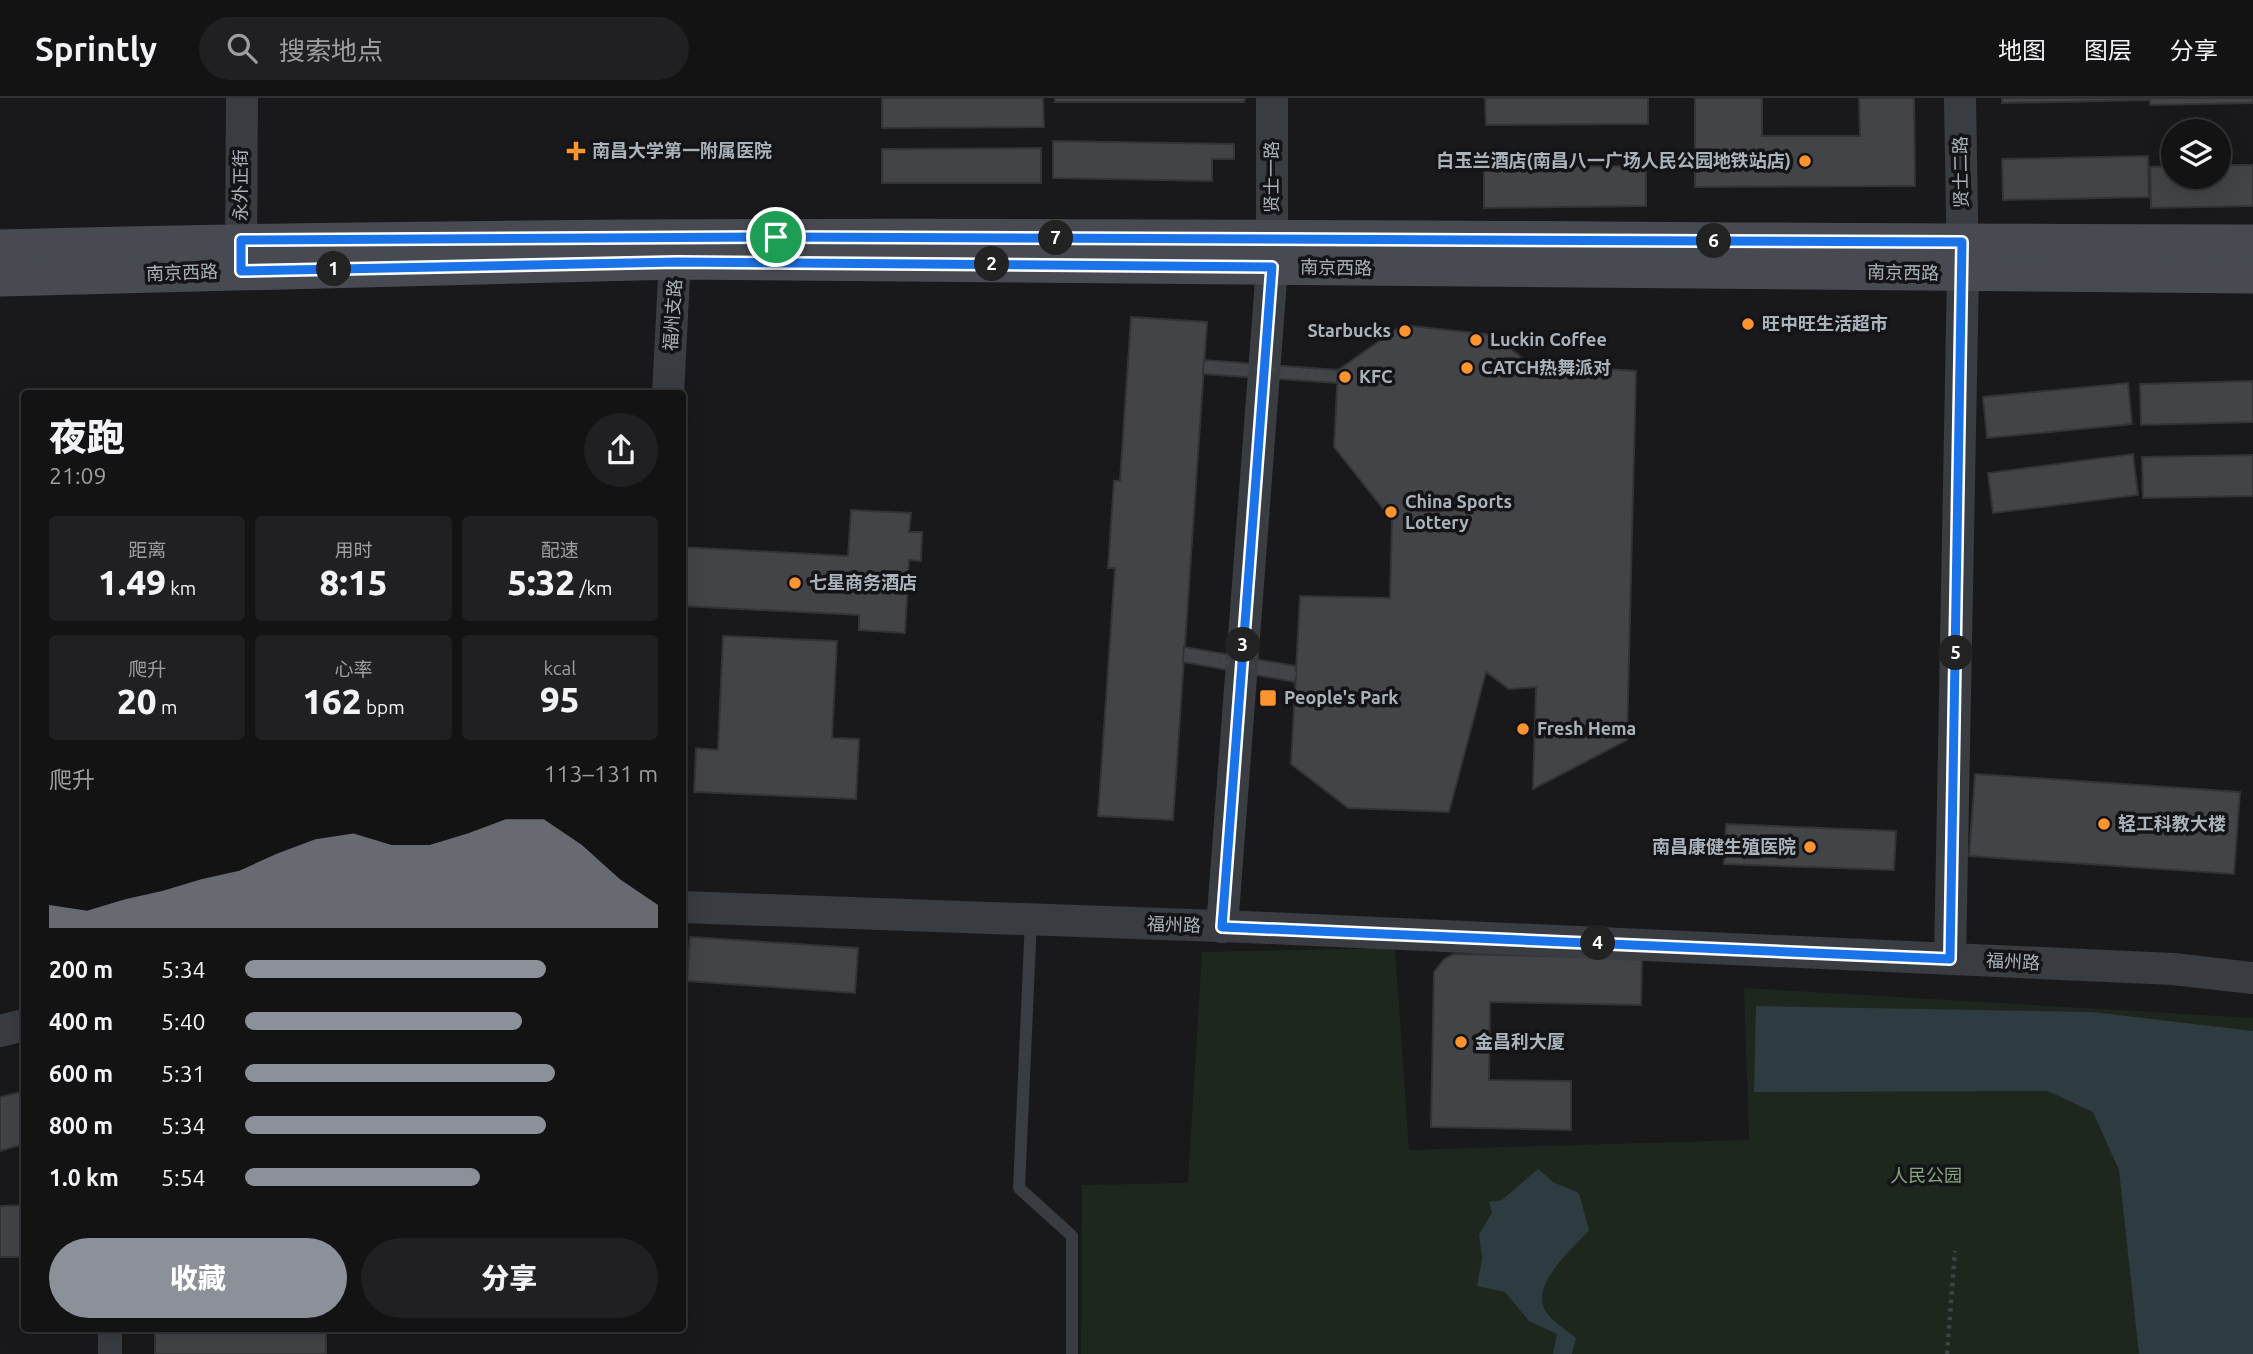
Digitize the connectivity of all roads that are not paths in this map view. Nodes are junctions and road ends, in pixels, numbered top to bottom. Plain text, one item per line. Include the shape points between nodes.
1 (242, 98) edge
2 (1272, 98) edge
3 (1960, 98) edge
4 (2253, 242) edge
5 (0, 247) edge
6 (677, 249) junction
7 (1271, 253) junction
8 (241, 256) junction
9 (1962, 257) junction
10 (2253, 275) edge
11 (0, 279) edge
12 (668, 390) edge
13 (686, 907) edge
14 (1031, 920) junction
15 (1222, 927) junction
16 (1950, 959) junction
17 (2253, 978) edge
18 (21, 1026) edge
19 (0, 1031) edge
20 (110, 1332) edge
21 (110, 1354) edge
22 (1072, 1354) edge

1 - 8 street, 永外正街
2 - 7 street, 贤士一路
3 - 9 street, 贤士二路
4 - 9 main road, 南京西路
5 - 8 main road, 南京西路
6 - 7 main road, 南京西路
6 - 8 main road, 南京西路
6 - 12 street, 福州支路
7 - 9 main road, 南京西路
7 - 15 street, 贤士一路
8 - 11 main road, 南京西路
9 - 10 main road, 南京西路
9 - 16 street, 贤士二路
13 - 14 street, 福州路
14 - 15 street, 福州路
14 - 22 lane via 1018,1188 1072,1236
15 - 16 street, 福州路
16 - 17 street, 福州路 via 2173,969
18 - 19 street
20 - 21 street

